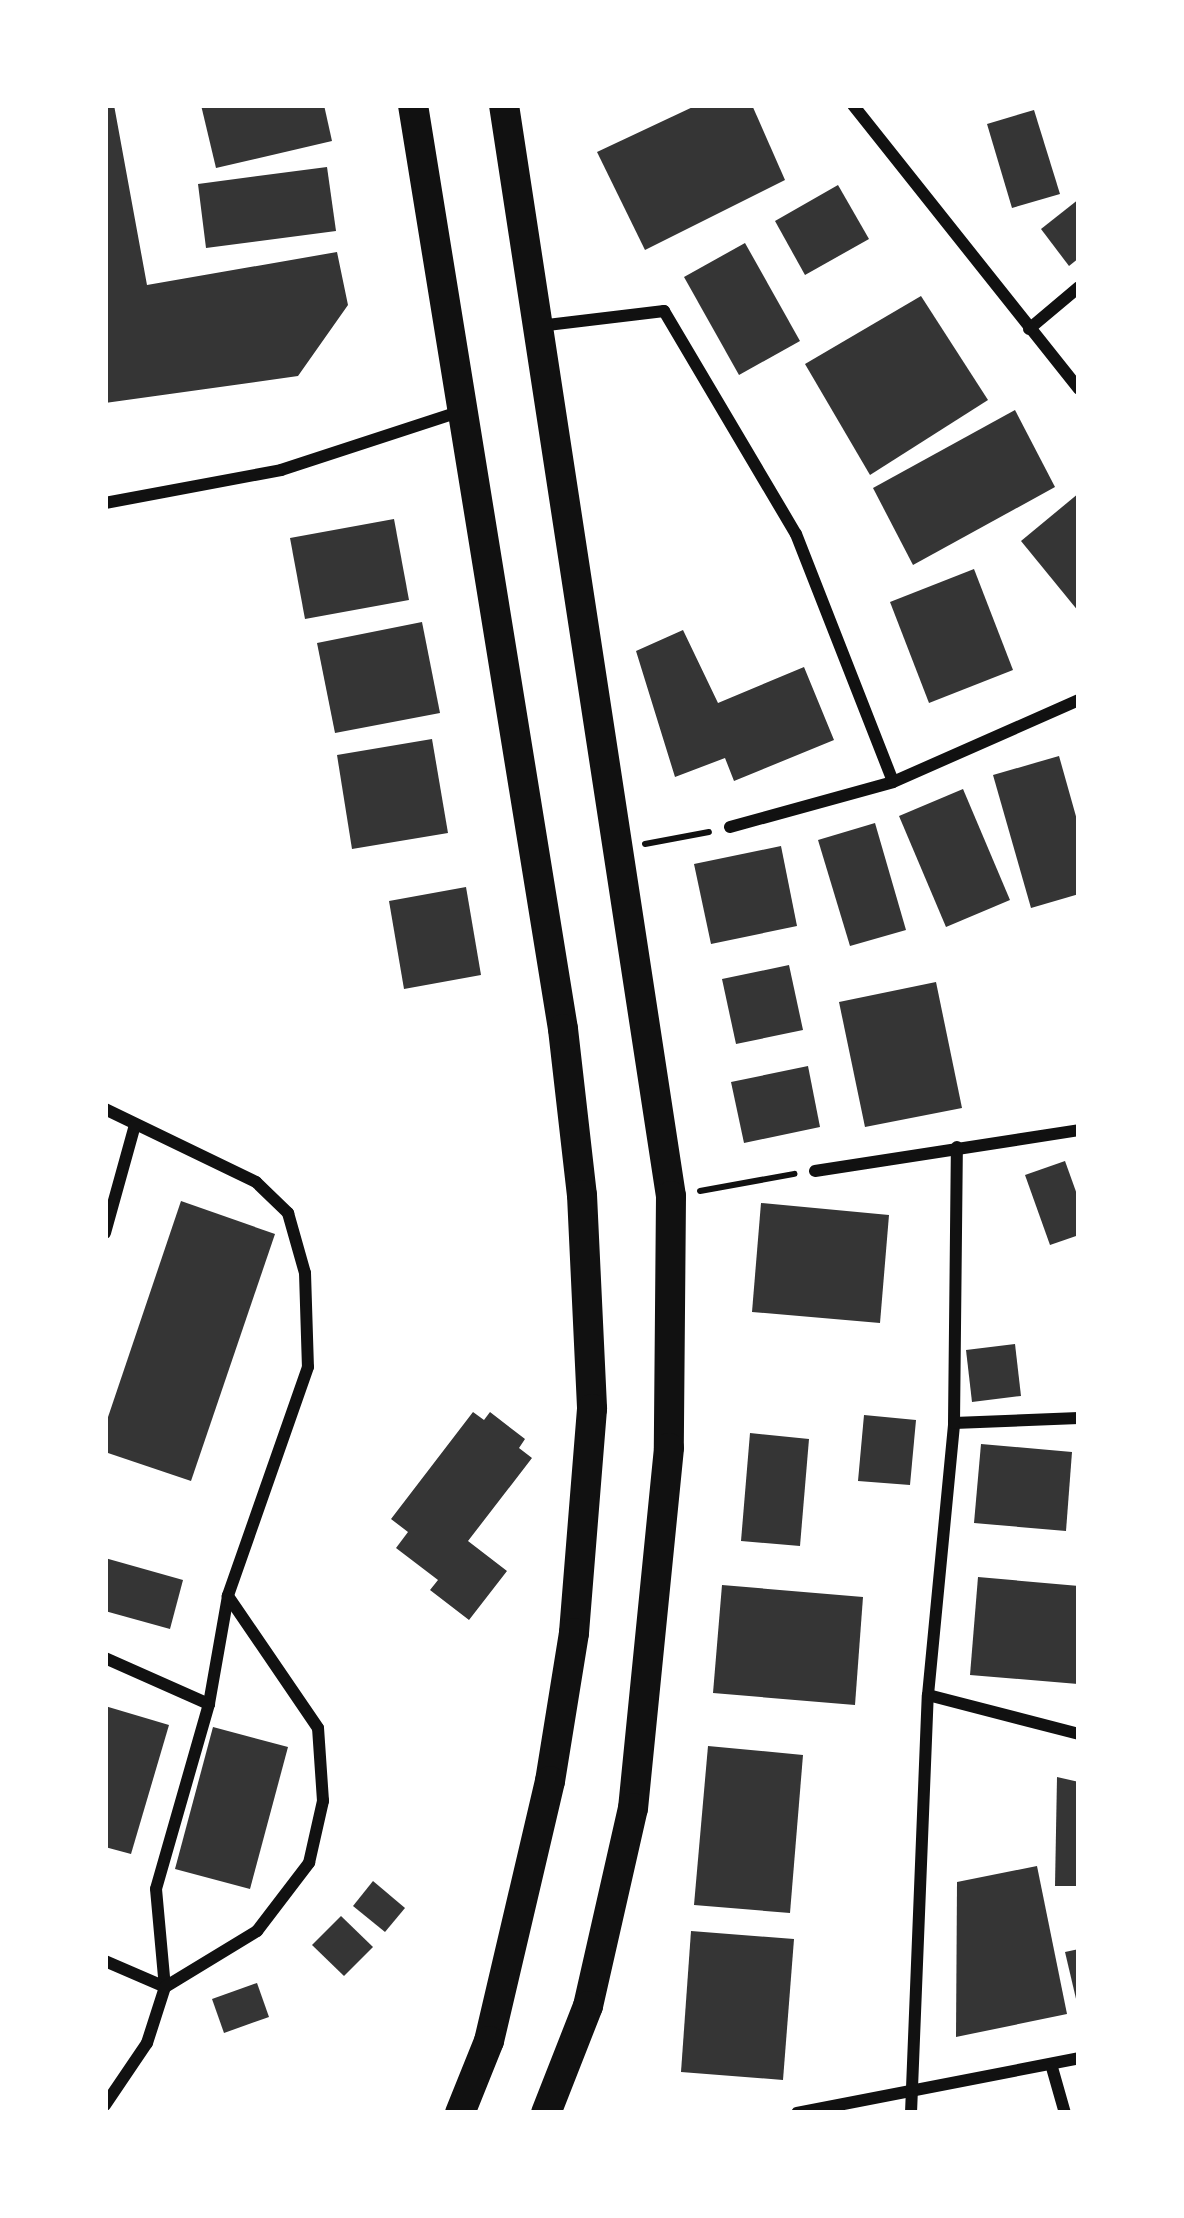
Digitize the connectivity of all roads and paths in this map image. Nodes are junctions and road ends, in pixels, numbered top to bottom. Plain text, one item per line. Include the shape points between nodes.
1 (413, 105) edge
2 (504, 105) edge
3 (853, 105) edge
4 (1079, 287) edge
5 (539, 326) junction
6 (1029, 329) junction
7 (1079, 389) edge
8 (464, 410) junction
9 (105, 503) edge
10 (1079, 700) edge
11 (893, 782) junction
12 (730, 827) joint
13 (617, 850) junction
14 (105, 1109) edge
15 (135, 1125) junction
16 (1079, 1130) edge
17 (957, 1147) junction
18 (815, 1171) joint
19 (671, 1196) junction
20 (105, 1233) edge
21 (1079, 1418) edge
22 (954, 1423) junction
23 (227, 1595) junction
24 (105, 1658) edge
25 (928, 1695) junction
26 (209, 1704) junction
27 (1079, 1734) edge
28 (105, 1961) edge
29 (164, 1988) junction
30 (1079, 2057) edge
31 (1051, 2064) junction
32 (910, 2094) junction
33 (105, 2105) edge
34 (460, 2113) edge
35 (546, 2113) edge
36 (797, 2113) edge
37 (911, 2113) edge
38 (1065, 2113) edge

1 - 8 highway
2 - 5 highway
3 - 6 street
4 - 6 street
5 - 11 street via 664,311 796,534
5 - 13 highway
6 - 7 street
8 - 9 street via 281,470
8 - 34 highway via 563,1029 582,1195 592,1409 574,1633 550,1781 489,2041
10 - 11 street
11 - 12 street
12 - 13 path
13 - 19 highway
14 - 15 street
15 - 20 street
15 - 23 street via 256,1182 288,1213 305,1273 308,1367
16 - 17 street
17 - 18 street
17 - 22 street
18 - 19 path
19 - 35 highway via 669,1448 633,1808 588,2006
21 - 22 street
22 - 25 street
23 - 26 street
23 - 29 street via 318,1729 323,1801 309,1863 257,1931
24 - 26 street
25 - 27 street
25 - 32 street
26 - 29 street via 156,1889
28 - 29 street
29 - 33 street via 147,2043
30 - 31 street
31 - 32 street
31 - 38 street
32 - 36 street
32 - 37 street

